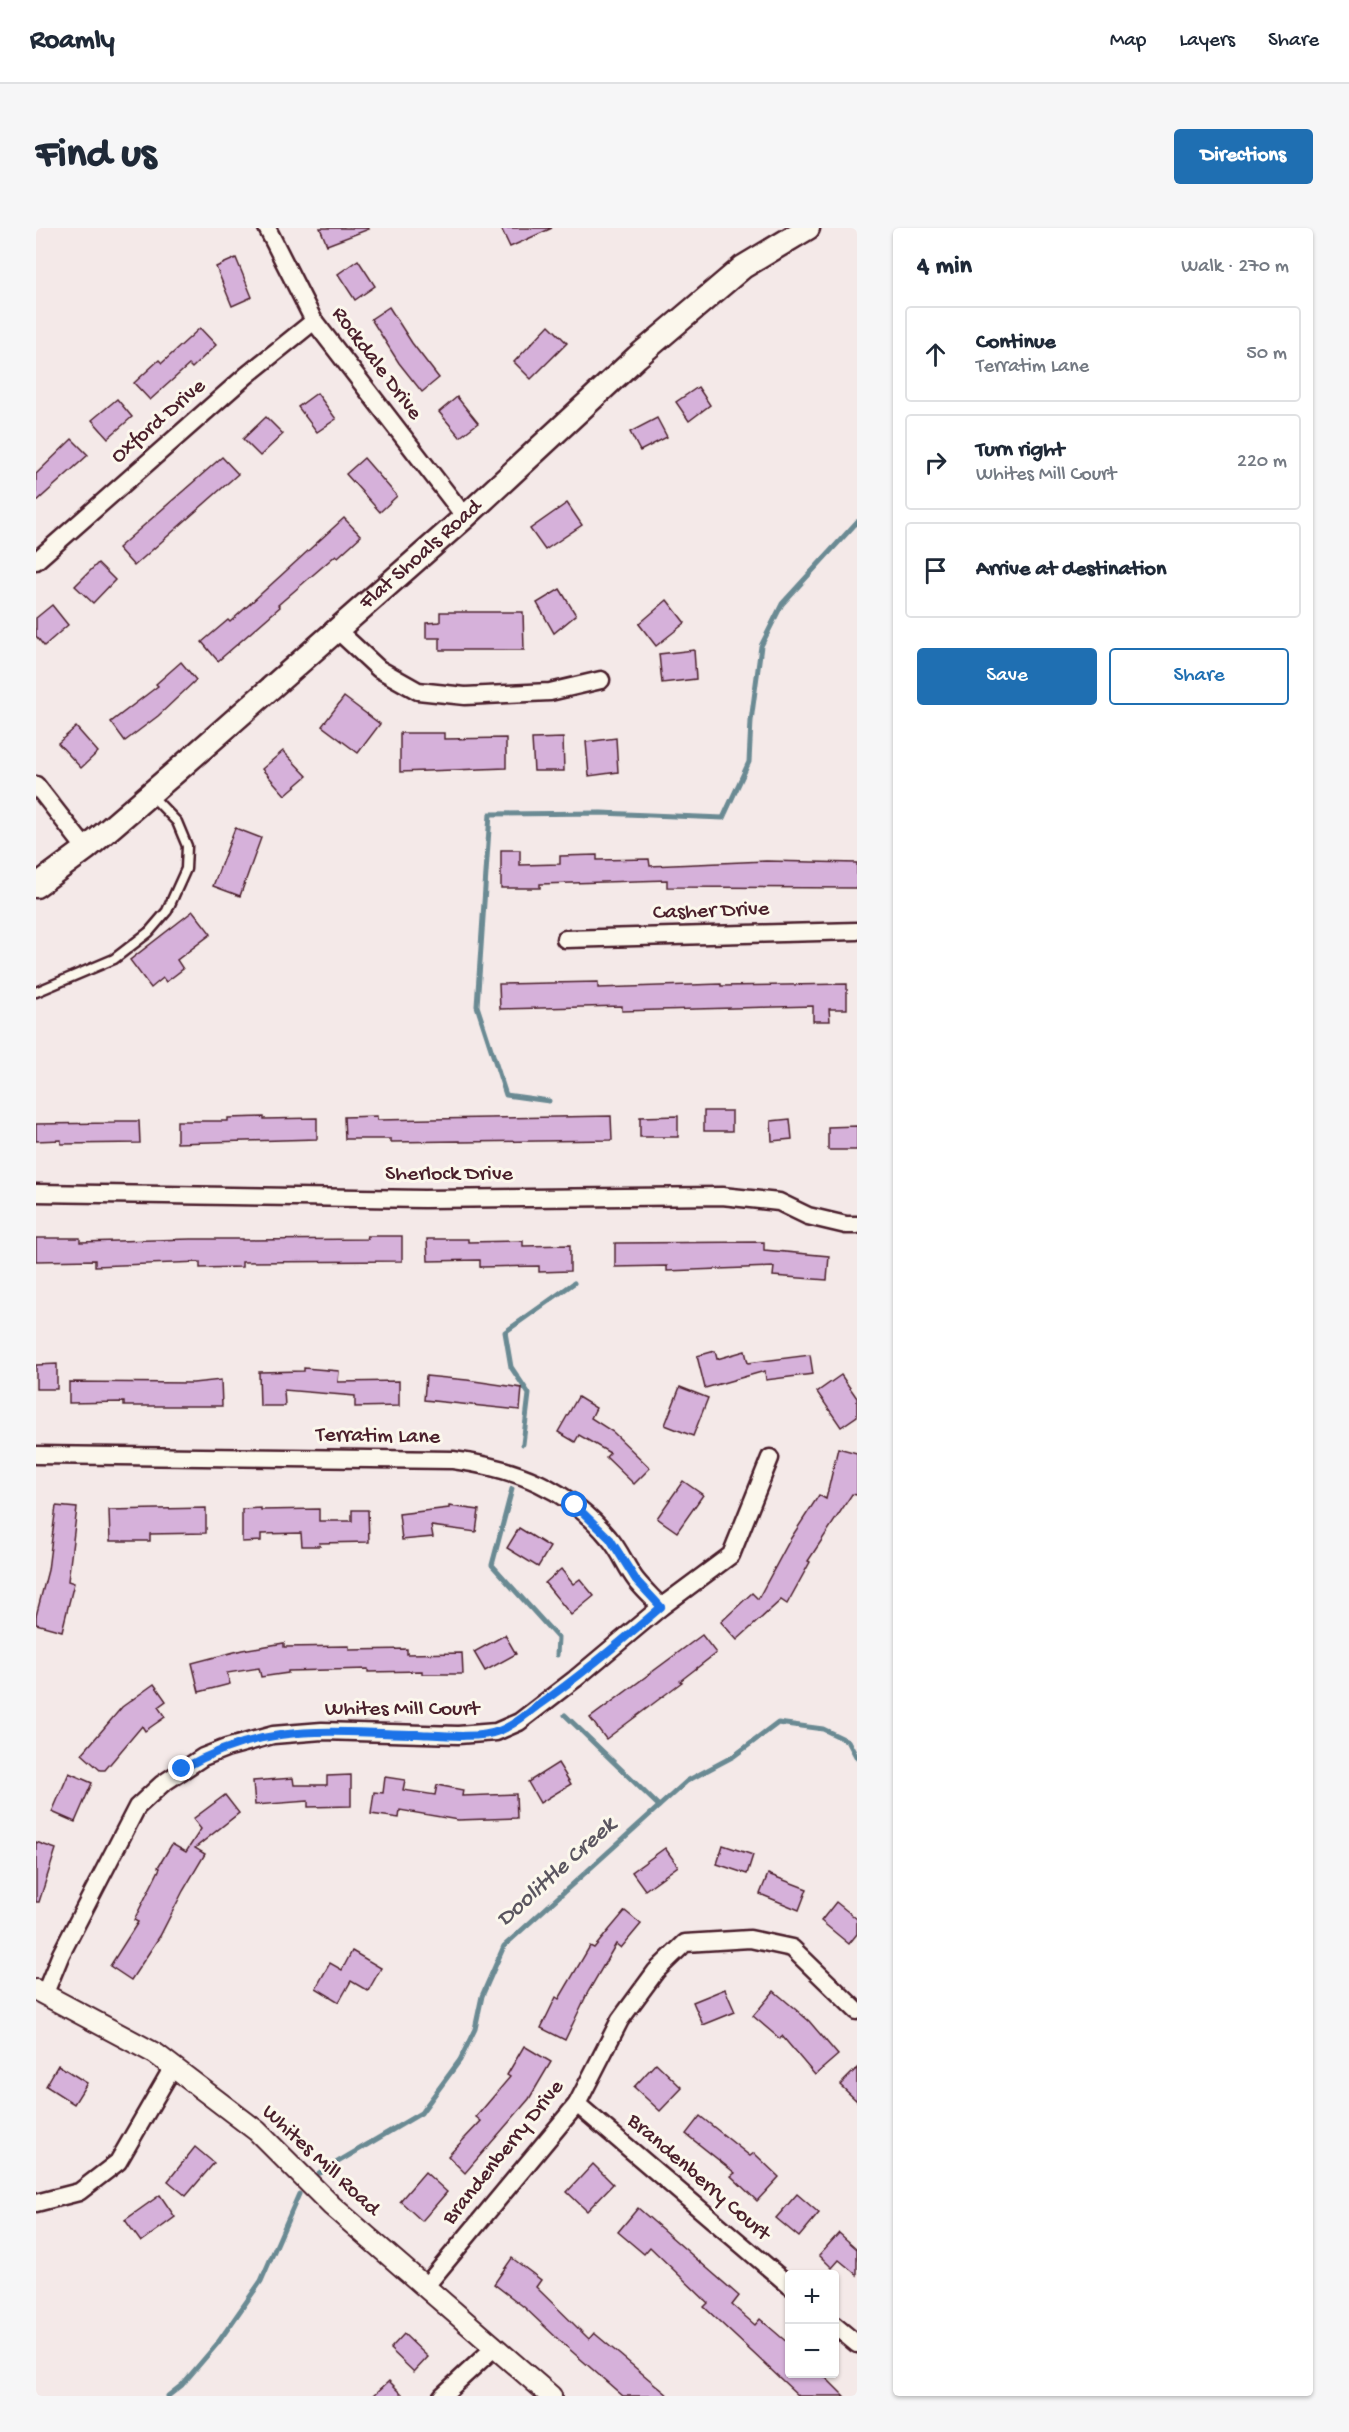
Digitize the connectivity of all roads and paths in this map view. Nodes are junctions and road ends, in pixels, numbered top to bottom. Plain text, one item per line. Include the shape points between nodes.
1 (267, 228) edge
2 (808, 228) edge
3 (314, 321) junction
4 (465, 517) junction
5 (36, 561) edge
6 (336, 629) junction
7 (601, 680) dead end
8 (36, 785) edge
9 (150, 794) junction
10 (86, 849) junction
11 (36, 886) edge
12 (857, 931) edge
13 (566, 939) dead end
14 (36, 992) edge
15 (36, 1193) edge
16 (857, 1225) edge
17 (36, 1455) edge
18 (770, 1458) dead end
19 (661, 1607) junction
20 (41, 1992) edge
21 (857, 2011) edge
22 (173, 2067) junction
23 (577, 2104) junction
24 (36, 2203) edge
25 (785, 2283) edge
26 (424, 2287) junction
27 (839, 2329) edge
28 (857, 2344) edge
29 (495, 2347) junction
30 (442, 2396) edge
31 (550, 2396) edge

1 - 3 street, Rockdale Drive
2 - 4 main road, Flat Shoals Road via 742,267 637,357
3 - 4 street, Rockdale Drive
3 - 5 street, Oxford Drive
4 - 6 main road, Flat Shoals Road
6 - 7 street via 379,669 418,691 465,696 549,692
6 - 9 main road, Flat Shoals Road
8 - 10 street
9 - 10 main road, Flat Shoals Road
9 - 14 lane via 177,822 187,846 186,868 167,911 149,932 114,958
10 - 11 main road, Flat Shoals Road
12 - 13 street, Casher Drive
15 - 16 street, Sherlock Drive via 412,1198 722,1196 779,1202 808,1216
17 - 19 street, Terratim Lane via 453,1460 487,1465 533,1480 575,1505 610,1539 636,1580
18 - 19 street, Whites Mill Court via 731,1555
19 - 20 street, Whites Mill Court via 519,1722 496,1732 458,1735 322,1731 273,1735 226,1748 182,1769 137,1807
20 - 22 street, Whites Mill Road
21 - 23 street, Brandenberry Drive via 792,1948 750,1940 685,1943 656,1971 620,2020
22 - 24 street via 118,2162 79,2192
22 - 26 street, Whites Mill Road via 257,2131 332,2206
23 - 25 street, Brandenberry Court
23 - 26 street, Brandenberry Drive
26 - 29 street, Whites Mill Road
27 - 28 street
29 - 30 street
29 - 31 street, Whites Mill Road

